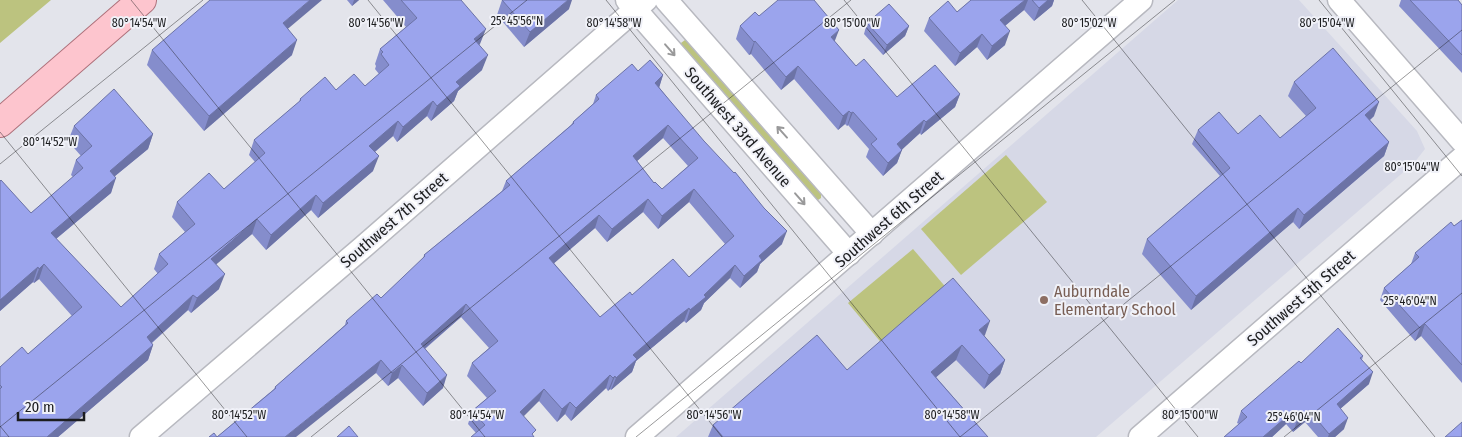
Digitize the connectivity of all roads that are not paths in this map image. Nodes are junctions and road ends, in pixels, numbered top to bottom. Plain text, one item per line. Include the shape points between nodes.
1 (142, 0) edge
2 (666, 0) edge
3 (1141, 0) edge
4 (1339, 0) edge
5 (636, 3) edge
6 (0, 123) edge
7 (1462, 141) edge
8 (1462, 158) edge
9 (872, 234) junction
10 (849, 254) junction
11 (141, 437) edge
12 (637, 437) edge
13 (1140, 437) edge

1 - 6 main road
9 -> 2 street, Southwest 33rd Avenue
3 - 9 street, Southwest 6th Street
4 - 7 street
5 -> 10 street, Southwest 33rd Avenue
5 - 11 street, Southwest 7th Street via 362,248
8 - 13 street, Southwest 5th Street
9 - 10 street, Southwest 6th Street
10 - 12 street, Southwest 6th Street

